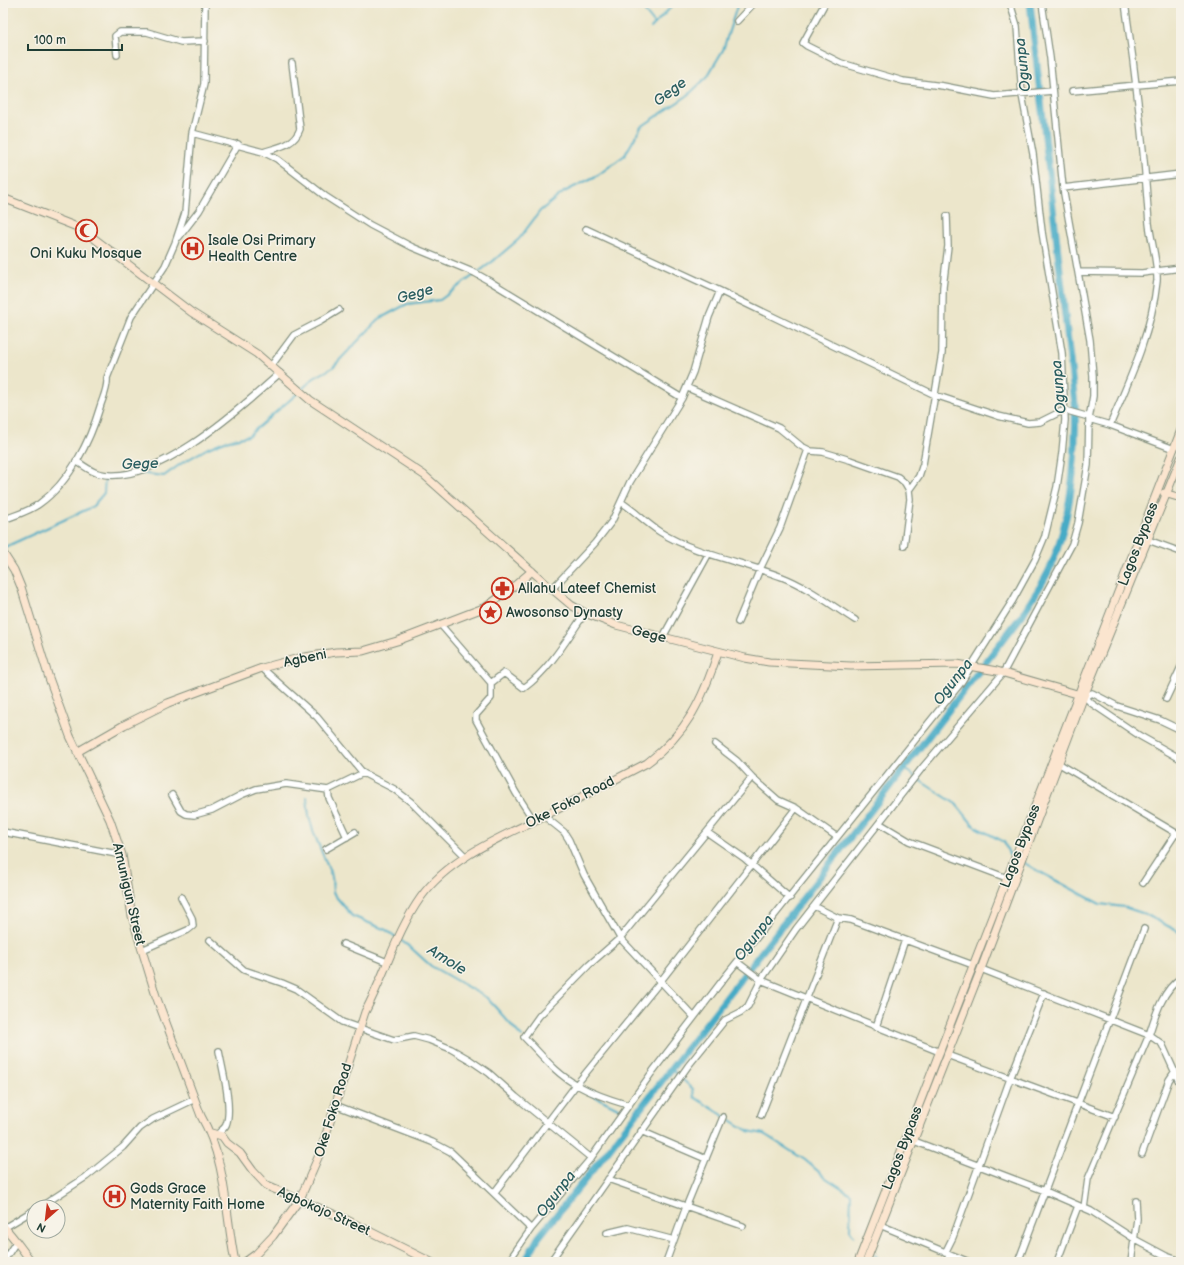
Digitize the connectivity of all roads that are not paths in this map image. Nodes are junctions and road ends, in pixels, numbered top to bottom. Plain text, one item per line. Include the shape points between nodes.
1 (205, 3) edge
2 (754, 3) edge
3 (825, 3) edge
4 (1010, 3) edge
5 (1042, 3) edge
6 (1125, 3) edge
7 (737, 21) dead end
8 (205, 41) junction
9 (117, 55) dead end
10 (292, 63) dead end
11 (1181, 81) edge
12 (1137, 85) junction
13 (1054, 91) junction
14 (1072, 91) dead end
15 (1023, 95) junction
16 (192, 133) junction
17 (238, 144) junction
18 (263, 152) junction
19 (1181, 174) edge
20 (1146, 178) junction
21 (1063, 188) junction
22 (3, 198) edge
23 (947, 216) dead end
24 (586, 229) dead end
25 (176, 243) junction
26 (1181, 268) edge
27 (1156, 271) junction
28 (1078, 272) junction
29 (154, 285) junction
30 (720, 291) junction
31 (339, 310) dead end
32 (271, 366) junction
33 (280, 374) junction
34 (688, 388) junction
35 (935, 395) junction
36 (682, 398) junction
37 (1065, 410) junction
38 (1089, 418) junction
39 (1110, 424) junction
40 (1181, 430) edge
41 (1174, 449) junction
42 (808, 450) junction
43 (1181, 458) edge
44 (76, 461) junction
45 (909, 490) junction
46 (1159, 490) junction
47 (1167, 494) junction
48 (1181, 498) edge
49 (621, 502) junction
50 (3, 520) edge
51 (1148, 540) junction
52 (904, 546) dead end
53 (1181, 552) edge
54 (710, 553) junction
55 (4, 555) edge
56 (760, 569) junction
57 (532, 571) junction
58 (552, 589) junction
59 (585, 613) junction
60 (855, 620) dead end
61 (738, 622) dead end
62 (440, 624) junction
63 (663, 637) junction
64 (718, 652) junction
65 (975, 666) junction
66 (1181, 667) edge
67 (262, 668) junction
68 (1000, 672) junction
69 (491, 683) junction
70 (1083, 695) junction
71 (1166, 699) dead end
72 (1181, 730) edge
73 (715, 744) dead end
74 (77, 752) junction
75 (1181, 759) edge
76 (1058, 763) junction
77 (363, 773) junction
78 (752, 777) junction
79 (328, 790) junction
80 (172, 795) dead end
81 (796, 808) junction
82 (544, 816) junction
83 (534, 821) junction
84 (878, 823) junction
85 (3, 832) edge
86 (355, 832) dead end
87 (708, 832) junction
88 (1178, 834) edge
89 (347, 837) junction
90 (838, 837) junction
91 (326, 849) dead end
92 (122, 855) junction
93 (466, 857) junction
94 (750, 865) junction
95 (1008, 878) junction
96 (1143, 883) dead end
97 (181, 897) dead end
98 (790, 898) junction
99 (814, 906) junction
100 (838, 918) junction
101 (1144, 929) dead end
102 (620, 938) junction
103 (210, 940) dead end
104 (905, 940) junction
105 (344, 944) dead end
106 (142, 950) junction
107 (388, 962) junction
108 (738, 963) junction
109 (973, 965) junction
110 (981, 969) junction
111 (1181, 978) edge
112 (760, 979) junction
113 (660, 982) junction
114 (1044, 993) junction
115 (807, 1000) junction
116 (694, 1017) junction
117 (1109, 1019) junction
118 (876, 1027) junction
119 (358, 1029) junction
120 (1149, 1035) junction
121 (219, 1051) dead end
122 (940, 1052) junction
123 (947, 1055) junction
124 (1175, 1071) junction
125 (1010, 1079) junction
126 (576, 1085) junction
127 (1181, 1086) edge
128 (195, 1099) junction
129 (1077, 1103) junction
130 (335, 1105) junction
131 (628, 1105) junction
132 (761, 1115) dead end
133 (723, 1117) dead end
134 (1115, 1117) junction
135 (548, 1122) junction
136 (641, 1131) junction
137 (214, 1133) junction
138 (914, 1141) junction
139 (1142, 1154) dead end
140 (592, 1158) junction
141 (706, 1159) junction
142 (978, 1166) junction
143 (608, 1179) junction
144 (1045, 1191) junction
145 (494, 1193) junction
146 (53, 1199) edge
147 (300, 1199) junction
148 (1136, 1201) dead end
149 (686, 1207) junction
150 (1081, 1207) junction
151 (26, 1215) edge
152 (880, 1225) junction
153 (743, 1226) dead end
154 (4, 1227) edge
155 (531, 1229) junction
156 (607, 1233) dead end
157 (674, 1240) junction
158 (1136, 1240) junction
159 (16, 1242) junction
160 (947, 1254) junction
161 (1181, 1261) edge
162 (3, 1262) edge
163 (32, 1262) edge
164 (235, 1262) edge
165 (245, 1262) edge
166 (431, 1262) edge
167 (508, 1262) edge
168 (550, 1262) edge
169 (666, 1262) edge
170 (858, 1262) edge
171 (866, 1262) edge
172 (947, 1262) edge
173 (969, 1262) edge
174 (1018, 1262) edge
175 (1058, 1262) edge
176 (1131, 1262) edge

1 - 8 street
2 - 7 street
3 - 15 street via 803,43 836,61 903,81 994,96
4 - 15 street via 1017,26
5 - 13 street
6 - 12 street
8 - 9 street via 181,42 147,32 120,32 115,36
8 - 16 street via 204,84
10 - 18 street via 300,129 289,144
11 - 12 street
12 - 14 street
12 - 20 street
13 - 15 street
13 - 21 street
15 - 37 street via 1062,353
16 - 17 street
16 - 25 street via 185,213
17 - 18 street
17 - 25 street via 199,211
18 - 36 street via 277,159 325,196 370,225 412,247 475,273
19 - 20 street
20 - 21 street
20 - 27 street
21 - 28 street
22 - 29 street, Gege via 77,227
23 - 35 street via 948,246 943,287 942,353
24 - 30 street
25 - 29 street
26 - 27 street
27 - 28 street
27 - 39 street via 1155,290 1144,341
28 - 38 street via 1094,376
29 - 32 street, Gege
29 - 44 street via 131,317 107,378 95,425 88,443
30 - 34 street via 709,317
30 - 35 street
31 - 32 street via 294,335
32 - 33 street, Gege
33 - 44 street via 211,430 171,458 154,466 107,474 98,473
33 - 57 street, Gege via 310,400 424,475
34 - 36 street
34 - 42 street via 779,428
35 - 37 street via 998,416 1028,422 1040,422
35 - 45 street via 923,464 919,476
36 - 49 street via 630,482
37 - 38 street
37 - 65 street via 1057,487 1045,536 1035,560
38 - 39 street
38 - 68 street via 1088,465 1072,544
39 - 41 street
40 - 41 street, Lagos Bypass
41 - 46 street, Lagos Bypass
42 - 45 street via 824,452 898,477
42 - 56 street via 780,528
43 - 47 street, Lagos Bypass
44 - 50 street via 51,494 39,504 26,512
45 - 52 street via 909,515
46 - 47 street
46 - 70 street, Lagos Bypass
47 - 48 street
47 - 51 street, Lagos Bypass
49 - 54 street via 659,532
49 - 58 street via 612,521 595,544
51 - 53 street
51 - 70 street, Lagos Bypass
54 - 56 street
54 - 63 street
55 - 74 street, Amunigun Street via 21,587 49,678
56 - 60 street via 800,585
56 - 61 street
57 - 58 street, Gege
57 - 62 street, Agbeni via 486,607
58 - 59 street, Gege
59 - 63 street, Gege via 616,625
59 - 69 street via 545,669 524,688 504,673
62 - 67 street, Agbeni via 363,651 299,658
62 - 69 street
63 - 64 street, Gege
64 - 65 street, Gege via 783,662 851,666
64 - 82 street, Oke Foko Road via 706,687 692,715 661,753 647,764
65 - 68 street, Gege
65 - 90 street
66 - 71 street
67 - 74 street, Agbeni via 168,703
67 - 77 street via 317,717
68 - 70 street, Gege
68 - 84 street
69 - 83 street via 491,698 476,715 476,720 516,794
70 - 72 street via 1092,694
70 - 75 street via 1140,736
70 - 76 street, Lagos Bypass
70 - 95 street, Lagos Bypass
73 - 78 street
74 - 92 street, Amunigun Street via 110,820
76 - 88 street
76 - 110 street, Lagos Bypass
77 - 79 street
77 - 93 street via 394,789 411,802
78 - 81 street via 778,800
78 - 87 street
79 - 80 street via 286,784 241,795 212,810 194,815 181,811
79 - 89 street via 329,798
81 - 90 street
81 - 94 street
82 - 83 street, Oke Foko Road
82 - 102 street via 564,832 569,840 584,875
83 - 93 street, Oke Foko Road
84 - 95 street via 909,841
84 - 99 street
85 - 92 street
86 - 89 street
87 - 94 street
87 - 102 street
88 - 96 street
89 - 91 street
90 - 98 street
92 - 106 street, Amunigun Street via 132,916
93 - 107 street, Oke Foko Road via 430,886 420,899
94 - 98 street
94 - 113 street
95 - 109 street, Lagos Bypass
97 - 106 street via 192,918 193,926
98 - 108 street
99 - 100 street
99 - 112 street
100 - 104 street via 851,920
100 - 115 street
101 - 117 street
102 - 113 street
102 - 126 street via 589,965 539,1016 524,1037 550,1065
103 - 119 street via 244,970 296,990 342,1022
104 - 109 street
104 - 118 street
105 - 107 street
106 - 128 street, Amunigun Street via 156,996
107 - 119 street, Oke Foko Road
108 - 112 street
108 - 116 street
109 - 122 street, Lagos Bypass
110 - 114 street
110 - 123 street, Lagos Bypass
111 - 120 street via 1168,989
112 - 115 street
112 - 136 street via 748,1006 725,1020
113 - 116 street
113 - 126 street
114 - 117 street
114 - 125 street
115 - 118 street
115 - 132 street
116 - 131 street
117 - 120 street
117 - 129 street
118 - 122 street
119 - 130 street, Oke Foko Road
119 - 135 street via 394,1040 414,1036 452,1049 489,1073
120 - 124 street via 1162,1044
120 - 134 street
121 - 137 street via 227,1087 228,1110 226,1126
122 - 170 street, Lagos Bypass
123 - 125 street
123 - 138 street, Lagos Bypass
124 - 127 street
124 - 139 street via 1169,1080
125 - 129 street
125 - 142 street
126 - 131 street
126 - 135 street
128 - 137 street, Amunigun Street
128 - 146 street via 140,1128 123,1147 86,1178
129 - 134 street
129 - 144 street
130 - 145 street via 432,1142 451,1152
130 - 147 street, Oke Foko Road via 320,1153
131 - 140 street
133 - 141 street
134 - 150 street via 1088,1179
135 - 140 street
135 - 145 street
136 - 141 street
136 - 143 street
137 - 147 street, Agbokojo Street via 222,1136 240,1152 253,1171 268,1186
137 - 164 street, Amunigun Street via 227,1198
138 - 142 street
138 - 152 street, Lagos Bypass
140 - 155 street
141 - 149 street
142 - 144 street
142 - 160 street
143 - 149 street
143 - 168 street
144 - 150 street
144 - 174 street
145 - 155 street
147 - 165 street, Oke Foko Road via 273,1236
147 - 166 street, Agbokojo Street
148 - 158 street
149 - 153 street
149 - 157 street
150 - 158 street
150 - 175 street
151 - 154 street
152 - 160 street
152 - 171 street, Lagos Bypass
154 - 159 street
155 - 167 street
156 - 157 street via 628,1228
157 - 169 street
158 - 161 street
158 - 176 street
159 - 162 street
159 - 163 street
160 - 172 street
160 - 173 street

